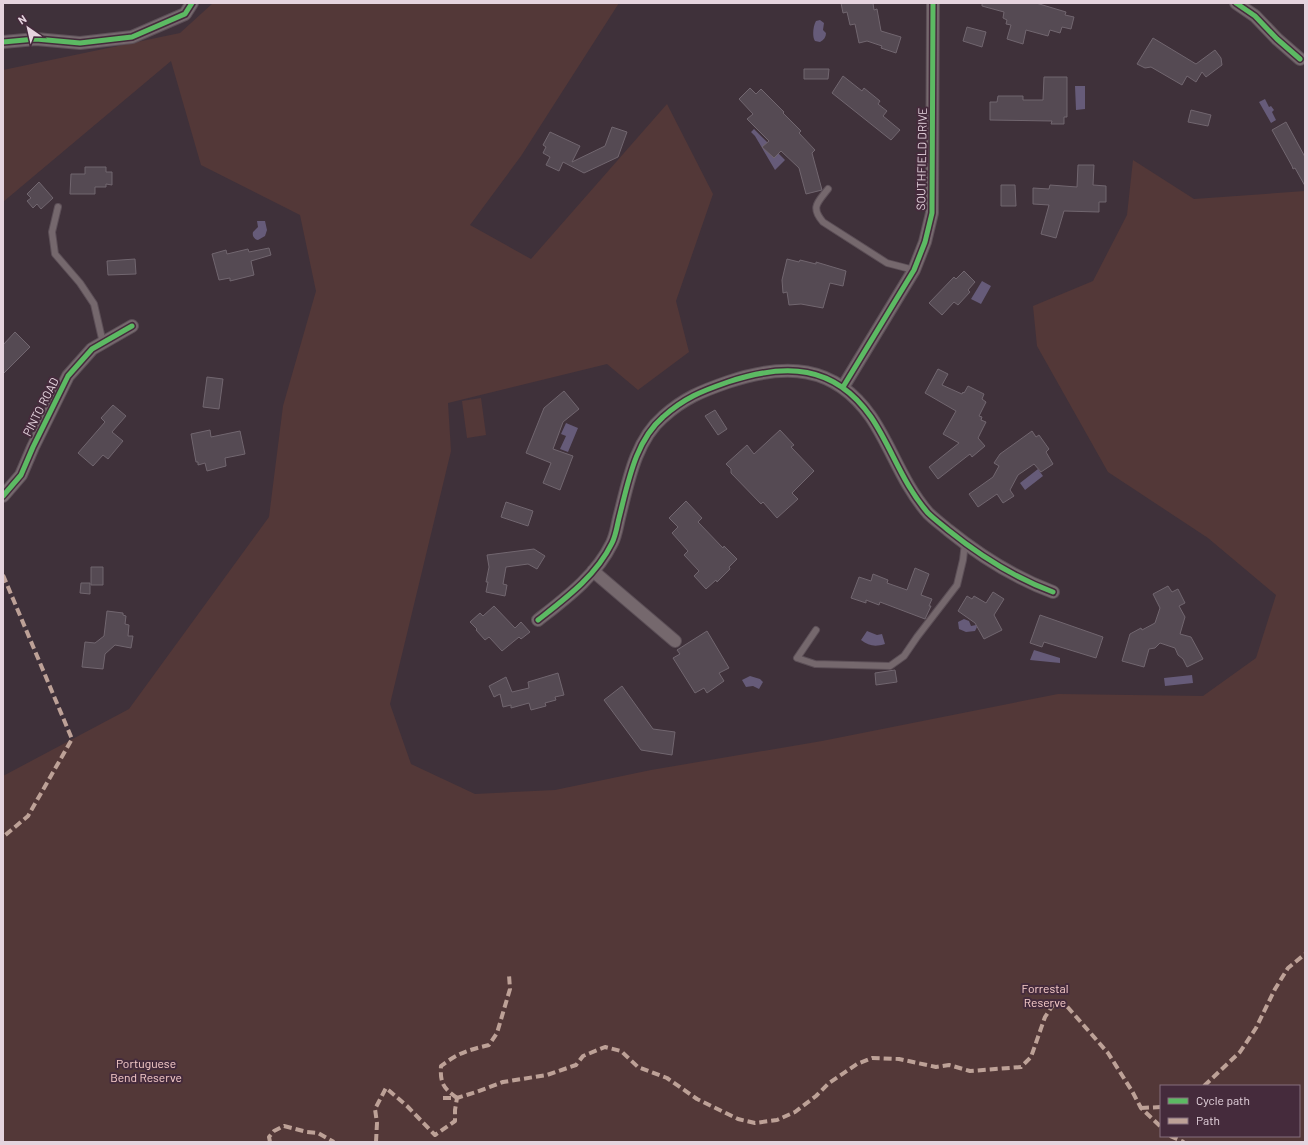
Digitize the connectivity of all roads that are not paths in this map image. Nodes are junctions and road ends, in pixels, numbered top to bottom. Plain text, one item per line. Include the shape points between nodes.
1 (192, 3) edge
2 (933, 3) edge
3 (1236, 3) edge
4 (3, 42) edge
5 (1300, 59) dead end
6 (828, 189) dead end
7 (58, 207) dead end
8 (914, 270) junction
9 (132, 326) dead end
10 (104, 343) junction
11 (842, 387) junction
12 (3, 496) edge
13 (964, 544) junction
14 (593, 572) junction
15 (1053, 592) dead end
16 (538, 620) dead end
17 (816, 630) dead end
18 (675, 641) dead end

1 - 4 street via 185,14 132,37 80,43 36,39
2 - 8 street, SOUTHFIELD DRIVE via 932,213 925,242
3 - 5 street via 1255,16
6 - 8 lane via 816,205 818,216 823,222 888,263
7 - 10 lane via 52,232 55,254 94,304
8 - 11 street, SOUTHFIELD DRIVE
9 - 10 street, PINTO ROAD
10 - 12 street, PINTO ROAD via 92,349 68,376 21,475
11 - 13 street via 871,416 919,502
11 - 14 street via 800,370 771,371 742,377 679,403 655,424 640,447 613,541
13 - 15 street via 1033,585
13 - 17 lane via 964,560 957,585 904,656 890,666 815,664 797,658
14 - 16 street via 567,598
14 - 18 street

